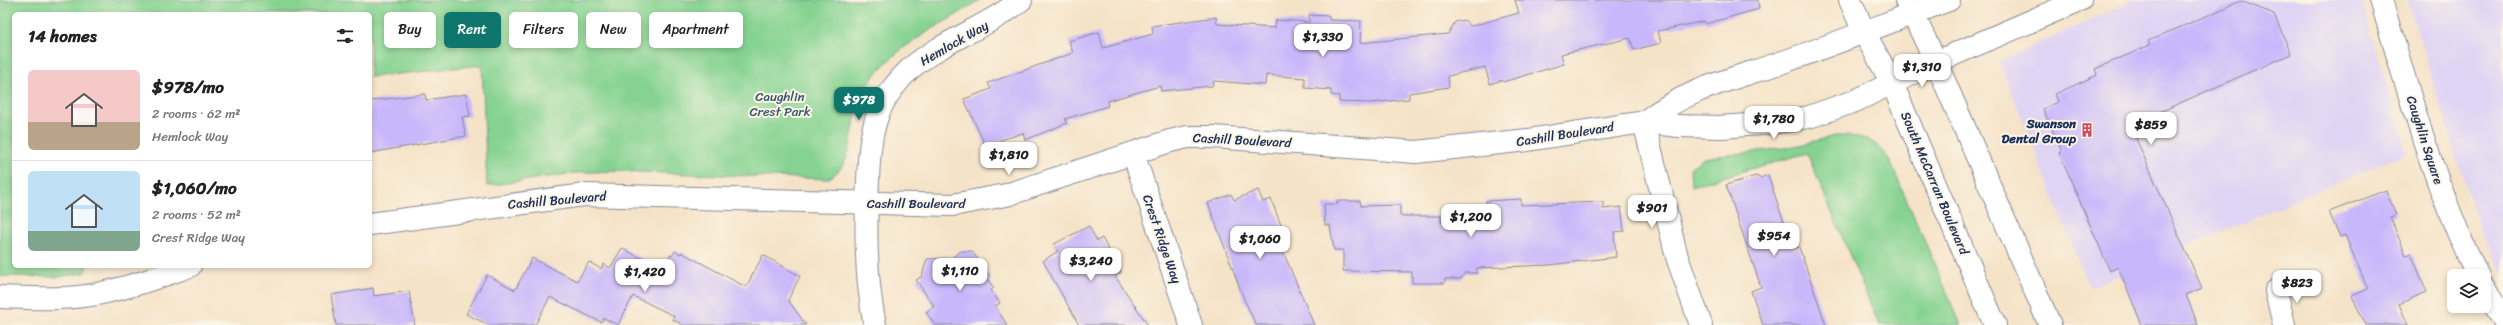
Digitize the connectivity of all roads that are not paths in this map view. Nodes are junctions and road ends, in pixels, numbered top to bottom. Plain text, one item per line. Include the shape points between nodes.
1 (1022, 0) edge
2 (1850, 0) edge
3 (1948, 0) edge
4 (2080, 0) edge
5 (2381, 0) edge
6 (1909, 7) edge
7 (1864, 32) junction
8 (1936, 62) junction
9 (1892, 83) junction
10 (1644, 122) junction
11 (1133, 153) junction
12 (867, 203) junction
13 (372, 224) edge
14 (184, 268) edge
15 (2475, 269) edge
16 (2276, 290) dead end
17 (0, 297) edge
18 (2491, 299) edge
19 (2503, 319) edge
20 (875, 325) edge
21 (1191, 325) edge
22 (1700, 325) edge
23 (1995, 325) edge
24 (2050, 325) edge
25 (2284, 325) edge

1 - 12 street, Hemlock Way via 994,20 937,50 911,68 892,90 879,112 871,141
2 - 7 street, South McCarran Boulevard
3 - 6 street, Cashill Boulevard
4 - 8 street, Cashill Boulevard
5 - 15 street, Caughlin Square via 2442,193
6 - 7 street, Cashill Boulevard
6 - 8 street
7 - 9 street, South McCarran Boulevard
7 - 10 street, Cashill Boulevard via 1690,93 1665,106
8 - 9 street, Cashill Boulevard
8 - 24 street
9 - 10 street, Cashill Boulevard via 1855,101 1809,117 1772,123 1722,127
9 - 23 street, South McCarran Boulevard
10 - 11 street, Cashill Boulevard via 1444,150 1379,150 1188,137
10 - 22 street via 1677,257
11 - 12 street, Cashill Boulevard via 978,202 939,205
11 - 21 street, Crest Ridge Way
12 - 13 street, Cashill Boulevard via 584,195
12 - 20 street, Hemlock Way via 867,281
14 - 17 street via 92,295 64,298
16 - 25 street
18 - 19 street

